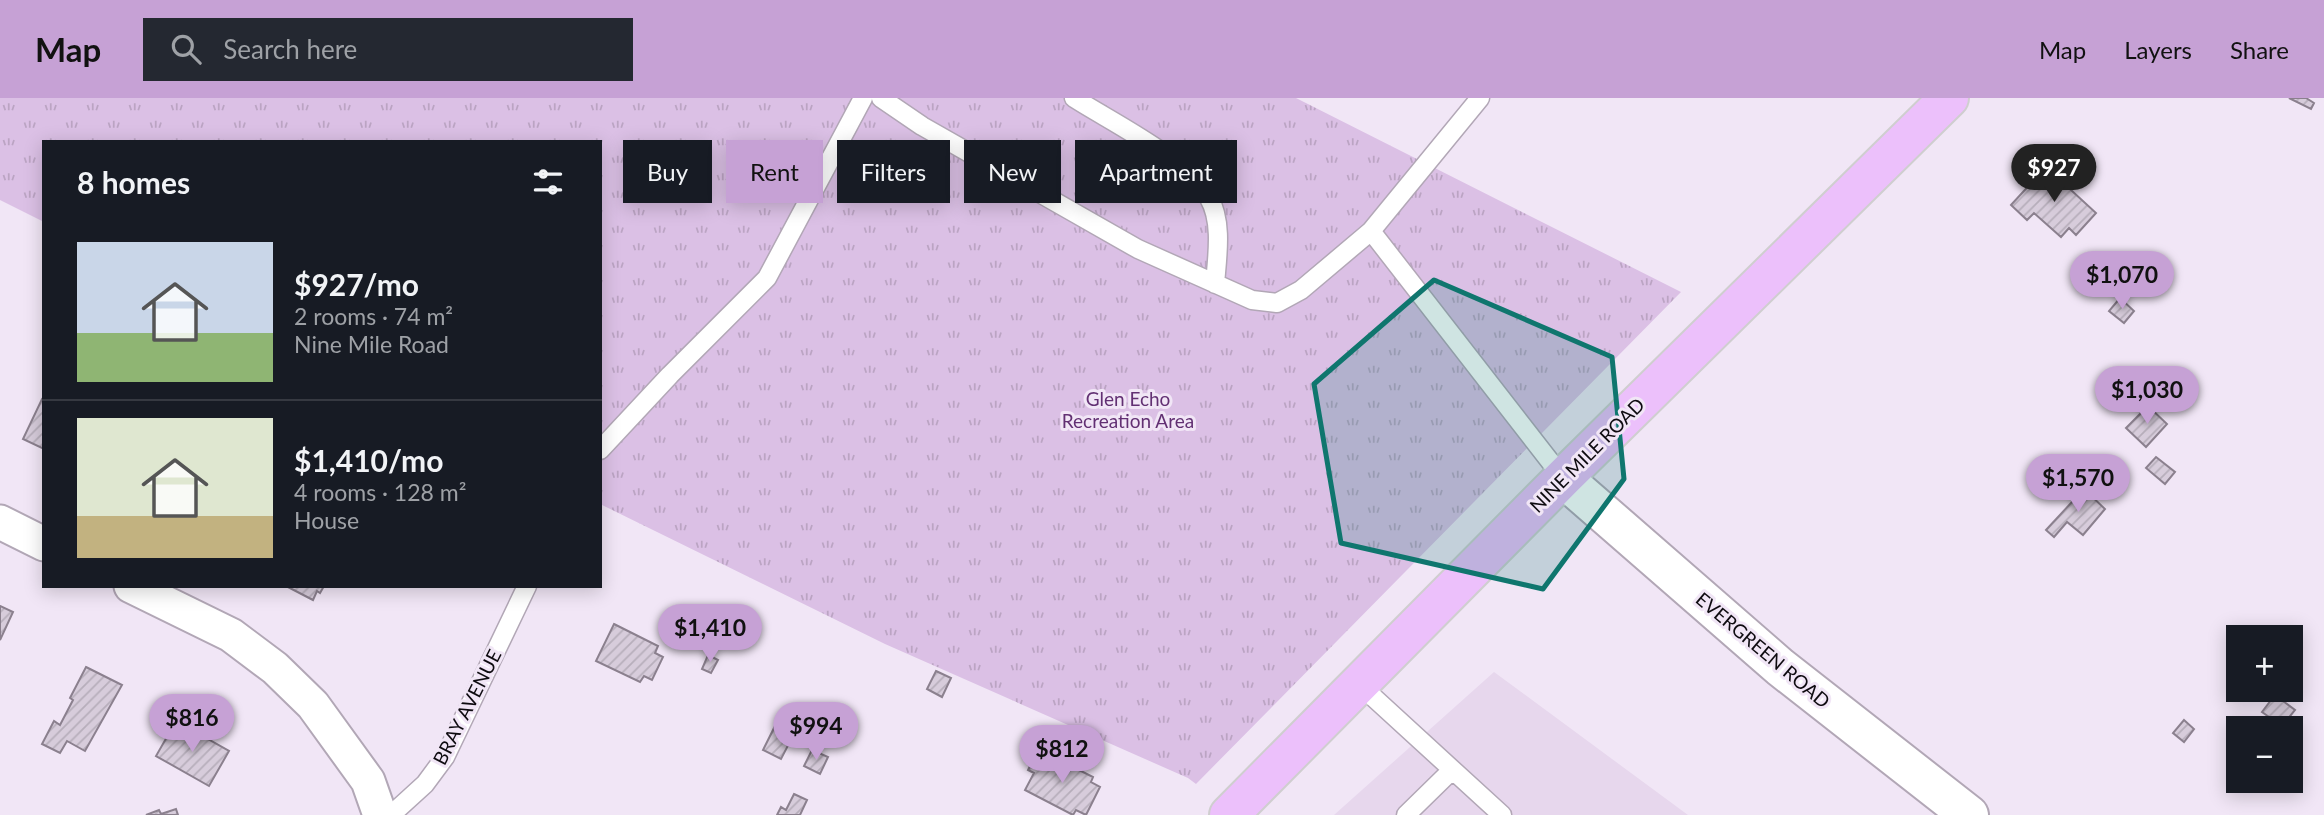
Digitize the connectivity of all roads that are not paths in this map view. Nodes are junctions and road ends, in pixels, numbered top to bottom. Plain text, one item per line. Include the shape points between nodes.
1 (863, 98) edge
2 (881, 98) edge
3 (1074, 98) edge
4 (1480, 98) edge
5 (1949, 98) edge
6 (1371, 231) junction
7 (1215, 284) junction
8 (602, 448) edge
9 (1563, 478) junction
10 (0, 522) edge
11 (42, 543) edge
12 (135, 588) edge
13 (526, 588) edge
14 (1360, 685) junction
15 (1452, 770) junction
16 (380, 815) edge
17 (391, 815) edge
18 (1229, 815) edge
19 (1406, 815) edge
20 (1502, 815) edge
21 (1969, 815) edge

1 - 8 lane via 767,278
2 - 7 lane via 922,126 1138,248
3 - 7 lane via 1173,160 1210,199 1218,242
4 - 6 lane
5 - 9 main road, NINE MILE ROAD
6 - 7 lane via 1301,290 1277,303 1252,300
6 - 9 lane
9 - 14 main road, NINE MILE ROAD
9 - 21 street, EVERGREEN ROAD via 1780,667
10 - 11 street
12 - 16 street via 231,635 275,668 313,705 368,782
13 - 17 lane, BRAY AVENUE via 445,757 425,784
14 - 15 lane
14 - 18 main road, NINE MILE ROAD
15 - 19 lane
15 - 20 lane

